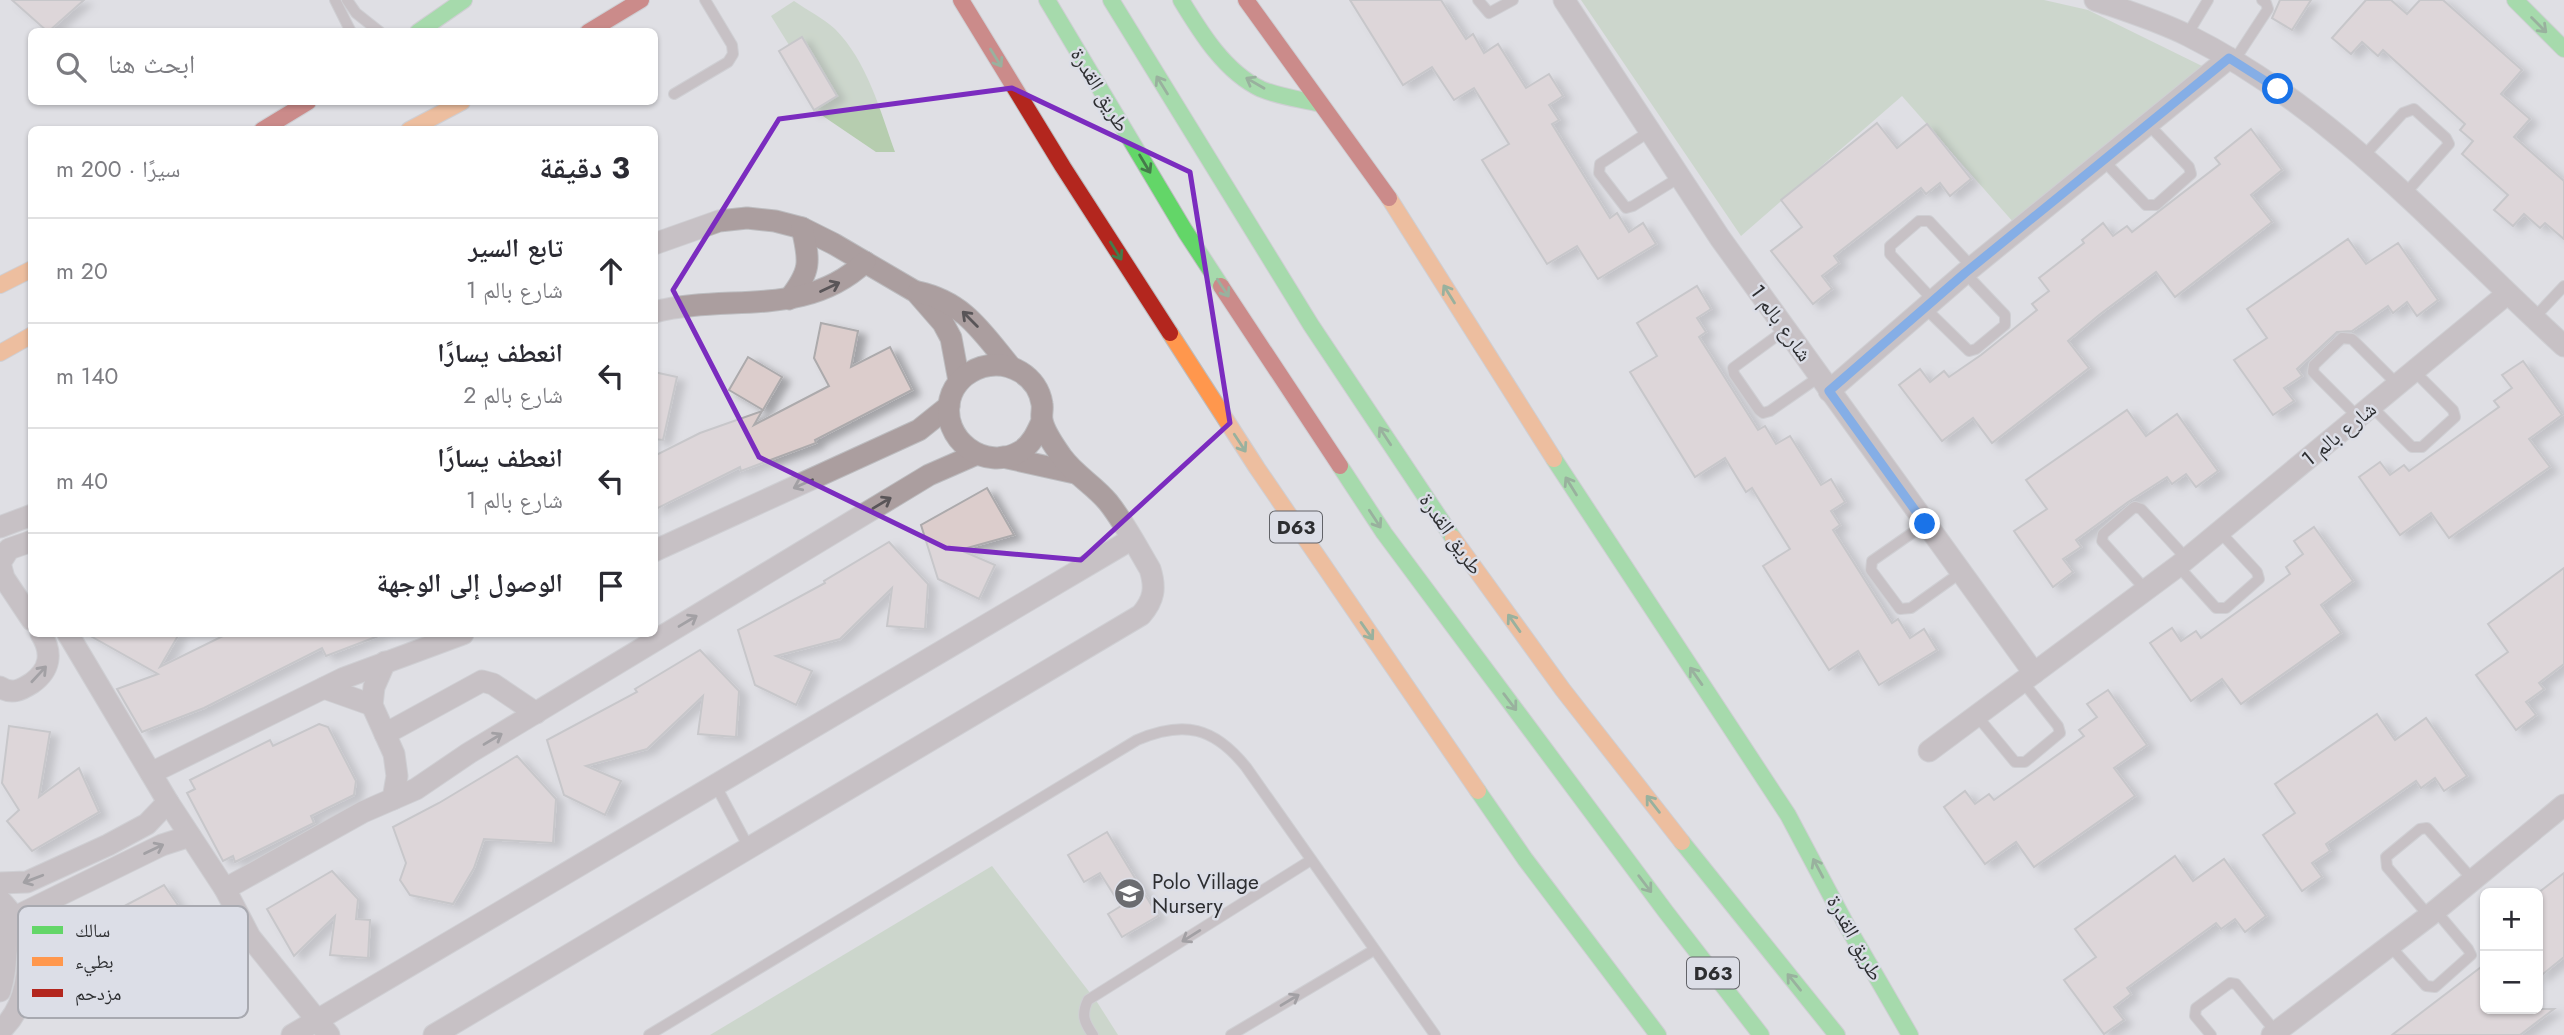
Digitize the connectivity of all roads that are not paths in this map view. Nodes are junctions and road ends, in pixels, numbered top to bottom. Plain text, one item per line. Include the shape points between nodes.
1 (335, 0) edge
2 (347, 0) edge
3 (464, 0) edge
4 (641, 0) edge
5 (705, 0) edge
6 (959, 0) edge
7 (1046, 0) edge
8 (1111, 0) edge
9 (1181, 0) edge
10 (1247, 0) edge
11 (1478, 0) edge
12 (1513, 0) edge
13 (1564, 0) edge
14 (2095, 0) edge
15 (2208, 0) edge
16 (2262, 0) edge
17 (2515, 0) edge
18 (349, 28) edge
19 (375, 28) edge
20 (424, 28) edge
21 (595, 28) edge
22 (2187, 35) junction
23 (2564, 49) edge
24 (2231, 59) junction
25 (674, 94) dead end
26 (1320, 104) junction
27 (303, 105) edge
28 (456, 105) edge
29 (2148, 124) junction
30 (269, 126) edge
31 (417, 126) edge
32 (1650, 131) junction
33 (2362, 158) junction
34 (2103, 160) junction
35 (1680, 177) junction
36 (2404, 195) junction
37 (802, 228) junction
38 (658, 243) edge
39 (865, 262) junction
40 (1969, 270) junction
41 (28, 271) edge
42 (0, 285) edge
43 (2564, 286) edge
44 (916, 292) junction
45 (2507, 294) junction
46 (789, 299) junction
47 (1929, 304) junction
48 (658, 311) edge
49 (2534, 318) junction
50 (1785, 330) junction
51 (28, 337) edge
52 (2564, 345) edge
53 (0, 353) edge
54 (1010, 366) junction
55 (2415, 372) junction
56 (959, 381) junction
57 (1824, 384) junction
58 (2398, 385) junction
59 (949, 406) junction
60 (2365, 412) junction
61 (1042, 421) junction
62 (976, 454) junction
63 (1003, 457) junction
64 (1075, 473) junction
65 (28, 516) edge
66 (1925, 524) junction
67 (0, 527) edge
68 (2220, 532) junction
69 (1132, 539) junction
70 (28, 542) edge
71 (658, 549) edge
72 (2182, 562) junction
73 (1961, 573) junction
74 (2145, 589) junction
75 (28, 614) edge
76 (42, 637) edge
77 (70, 637) edge
78 (455, 637) edge
79 (385, 662) junction
80 (2028, 677) junction
81 (0, 687) edge
82 (324, 688) junction
83 (372, 705) junction
84 (536, 713) junction
85 (1977, 716) junction
86 (385, 734) junction
87 (1929, 751) dead end
88 (394, 754) junction
89 (151, 773) junction
90 (436, 776) junction
91 (716, 786) junction
92 (393, 799) junction
93 (168, 802) junction
94 (2563, 809) edge
95 (190, 836) junction
96 (748, 846) junction
97 (1311, 860) junction
98 (71, 862) junction
99 (2473, 880) junction
100 (0, 883) edge
101 (83, 885) junction
102 (225, 888) junction
103 (0, 900) edge
104 (39, 906) edge
105 (234, 906) edge
106 (1665, 912) junction
107 (2432, 913) junction
108 (5, 922) edge
109 (248, 933) edge
110 (18, 935) edge
111 (2390, 946) junction
112 (1374, 950) junction
113 (1692, 973) dead end
114 (0, 991) edge
115 (18, 1006) edge
116 (323, 1028) edge
117 (0, 1031) edge
118 (2284, 1031) edge
119 (292, 1035) edge
120 (434, 1035) edge
121 (649, 1035) edge
122 (1093, 1035) edge
123 (1231, 1035) edge
124 (1435, 1035) edge
125 (1658, 1035) edge
126 (1761, 1035) edge
127 (1837, 1035) edge
128 (1910, 1035) edge
129 (2211, 1035) edge

1 - 18 lane
2 - 19 lane
3 - 20 main road
4 - 21 main road
5 - 25 lane via 733,54 728,62
6 -> 125 main road, D63 via 1271,490 1525,859
7 -> 106 main road, طريق القدرة / D63 via 1185,231 1384,533
127 -> 8 main road, طريق القدرة / D63 via 1527,641 1425,498 1236,206
26 -> 9 main road via 1258,87 1213,47
10 - 26 main road, طريق القدرة
11 - 12 lane via 1489,13
13 - 32 street, شارع بالم 1
14 - 22 street
15 - 22 lane
16 - 24 lane via 2268,9
17 -> 23 main road
22 - 24 street
24 - 29 street
24 - 33 street via 2320,120
128 -> 26 main road, طريق القدرة via 1755,762 1609,548 1371,172
27 - 30 main road
28 - 31 main road
29 - 34 street
29 - 34 lane via 2191,174 2156,205 2146,205
32 - 35 street, شارع بالم 1
32 - 35 lane via 1600,164 1599,173 1626,208
33 - 36 street
33 - 36 lane via 2403,113 2414,109 2449,144
34 - 40 street
35 - 50 street, شارع بالم 1
36 - 45 street
37 - 38 street via 747,218 719,221
37 - 39 street
37 - 46 street via 808,266
39 - 44 street
46 -> 39 street via 838,284
40 - 47 street
40 - 47 lane via 2005,315 2006,325 1969,351
40 - 47 lane via 1929,221 1919,220 1890,246 1890,254
41 - 42 main road
43 - 49 lane
54 -> 44 street via 963,312
44 - 56 street via 951,338
45 - 49 street
45 - 55 street, شارع بالم 1
46 - 48 street
47 - 57 street
49 - 52 street
50 - 57 street, شارع بالم 1
50 - 57 lane via 1733,368 1759,410 1770,411
51 - 53 main road
54 - 56 street via 974,369
54 - 61 street via 1037,387
55 - 58 street, شارع بالم 1
55 - 60 lane via 2455,417 2422,447 2412,447
56 - 59 street
57 - 66 street, شارع بالم 1
58 - 60 street, شارع بالم 1
58 - 60 lane via 2352,339 2342,338 2314,365 2313,372
59 - 62 street via 956,436
59 -> 71 street via 919,430
60 - 68 street, شارع بالم 1
61 - 63 street via 1021,451
61 - 64 street
62 - 63 street
84 -> 62 street via 929,475
63 - 64 street
64 - 69 street via 1108,502
65 - 67 street
66 - 73 street, شارع بالم 1
66 - 73 lane via 1872,561 1871,570 1904,610
68 - 72 street, شارع بالم 1
68 - 72 lane via 2259,579 2226,608 2216,608
69 - 91 street
69 - 96 street via 1154,581 1150,605 1141,615
70 - 75 street via 9,549 0,563 4,578
72 - 74 street, شارع بالم 1
72 - 74 lane via 2141,509 2132,509 2103,534 2102,541
73 - 80 street, شارع بالم 1
74 - 80 street, شارع بالم 1
81 -> 76 street via 22,689 41,676 49,658
77 - 89 street
78 - 79 street
79 - 82 street
79 - 83 street
80 - 85 street, شارع بالم 1
80 - 85 lane via 2060,733 2025,762 2015,762
82 - 83 street
82 - 89 street
83 - 86 street
84 - 86 street via 482,681
90 -> 84 street
85 - 87 street, شارع بالم 1
86 - 88 street
88 - 90 street
88 - 92 street
89 - 93 street
90 - 92 street
91 - 96 lane
91 - 116 street via 413,961
92 - 102 street
93 - 95 street
93 - 98 street via 147,824
94 - 99 street
101 -> 95 street
95 - 102 street
96 - 120 street
97 - 112 lane
97 - 121 lane via 1230,748 1209,734 1185,728 1160,730
97 -> 122 lane via 1088,1000 1084,1022
98 -> 100 street via 27,882
98 - 101 street
99 - 107 street
99 - 107 lane via 2427,828 2420,829 2386,857 2386,867
101 - 104 street
102 - 105 street
103 - 108 street
106 - 113 main road
106 - 126 main road, طريق القدرة / D63
107 - 111 street
107 - 111 lane via 2471,956 2435,987 2426,986
108 - 110 street
108 - 114 street via 6,960
109 - 116 street
111 - 118 street
123 -> 112 lane
112 - 124 lane
115 - 117 street
116 - 119 street
118 - 129 lane via 2230,983 2196,1008 2195,1016

